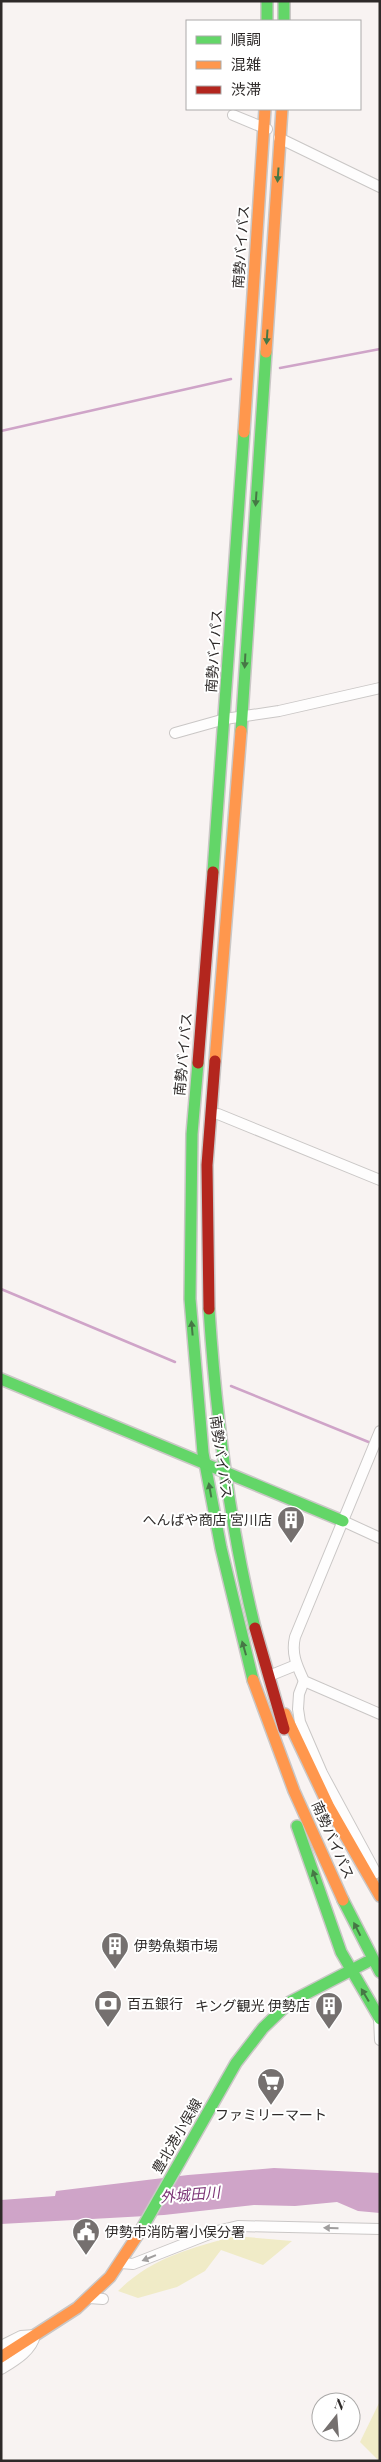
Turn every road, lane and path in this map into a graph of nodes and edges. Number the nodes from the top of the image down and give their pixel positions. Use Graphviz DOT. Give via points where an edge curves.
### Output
graph roads {
  1 [pos="267,1"];
  2 [pos="284,1"];
  3 [pos="267,20"];
  4 [pos="284,20"];
  5 [pos="265,110"];
  6 [pos="282,110"];
  7 [pos="233,115"];
  8 [pos="264,127"];
  9 [pos="280,139"];
  10 [pos="380,187"];
  11 [pos="380,688"];
  12 [pos="242,717"];
  13 [pos="225,718"];
  14 [pos="175,733"];
  15 [pos="218,1114"];
  16 [pos="380,1180"];
  17 [pos="1,1379"];
  18 [pos="380,1431"];
  19 [pos="205,1462"];
  20 [pos="224,1471"];
  21 [pos="343,1521"];
  22 [pos="380,1538"];
  23 [pos="296,1665"];
  24 [pos="269,1676"];
  25 [pos="304,1681"];
  26 [pos="254,1682"];
  27 [pos="380,1714"];
  28 [pos="307,1787"];
  29 [pos="321,1821"];
  30 [pos="380,1879"];
  31 [pos="380,1896"];
  32 [pos="356,1900"];
  33 [pos="367,1962"];
  34 [pos="351,1971"];
  35 [pos="380,1972"];
  36 [pos="379,2019"];
  37 [pos="380,2040"];
  38 [pos="380,2229"];
  39 [pos="121,2263"];
  40 [pos="89,2298"];
  41 [pos="103,2299"];
  42 [pos="35,2335"];
  43 [pos="2,2353"];
  44 [pos="1,2369"];
  1 -- 3 [label="main road"];
  2 -- 4 [label="main road"];
  5 -- 8 [label="main road, 南勢バイパス"];
  6 -- 9 [label="main road, 南勢バイパス"];
  7 -- 8 [label="street"];
  8 -- 9 [label="street"];
  8 -- 13 [label="main road, 南勢バイパス"];
  9 -- 10 [label="street"];
  9 -- 12 [label="main road, 南勢バイパス, one-way"];
  11 -- 12 [label="street"];
  12 -- 13 [label="street"];
  12 -- 20 [label="main road, 南勢バイパス" via="207,1165 209,1329"];
  13 -- 14 [label="street"];
  19 -- 13 [label="main road, 南勢バイパス, one-way" via="190,1299 192,1134"];
  15 -- 16 [label="street"];
  17 -- 19 [label="main road"];
  18 -- 21 [label="street"];
  19 -- 20 [label="main road"];
  26 -- 19 [label="main road, 南勢バイパス, one-way" via="240,1635"];
  20 -- 21 [label="main road"];
  20 -- 24 [label="main road, 南勢バイパス" via="242,1573"];
  21 -- 22 [label="street"];
  21 -- 23 [label="street" via="295,1637 292,1648"];
  23 -- 24 [label="street"];
  23 -- 25 [label="street"];
  24 -- 28 [label="main road, 南勢バイパス" via="290,1747"];
  24 -- 31 [label="main road" via="311,1774"];
  25 -- 27 [label="street"];
  25 -- 30 [label="street" via="299,1694 300,1722 322,1773"];
  34 -- 26 [label="main road, one-way" via="341,1952 261,1723"];
  35 -- 26 [label="main road, 南勢バイパス, one-way" via="312,1834"];
  29 -- 32 [label="main road, 南勢バイパス"];
  33 -- 34 [label="main road, 豊北港小俣線"];
  36 -- 34 [label="main road, one-way"];
  34 -- 39 [label="main road, 豊北港小俣線" via="290,2002 236,2063"];
  36 -- 37 [label="street"];
  38 -- 39 [label="street, one-way" via="238,2226 133,2264"];
  39 -- 40 [label="main road, 豊北港小俣線"];
  40 -- 41 [label="street"];
  40 -- 42 [label="main road, 豊北港小俣線"];
  42 -- 43 [label="main road, 豊北港小俣線"];
  42 -- 44 [label="street" via="27,2350"];
}
